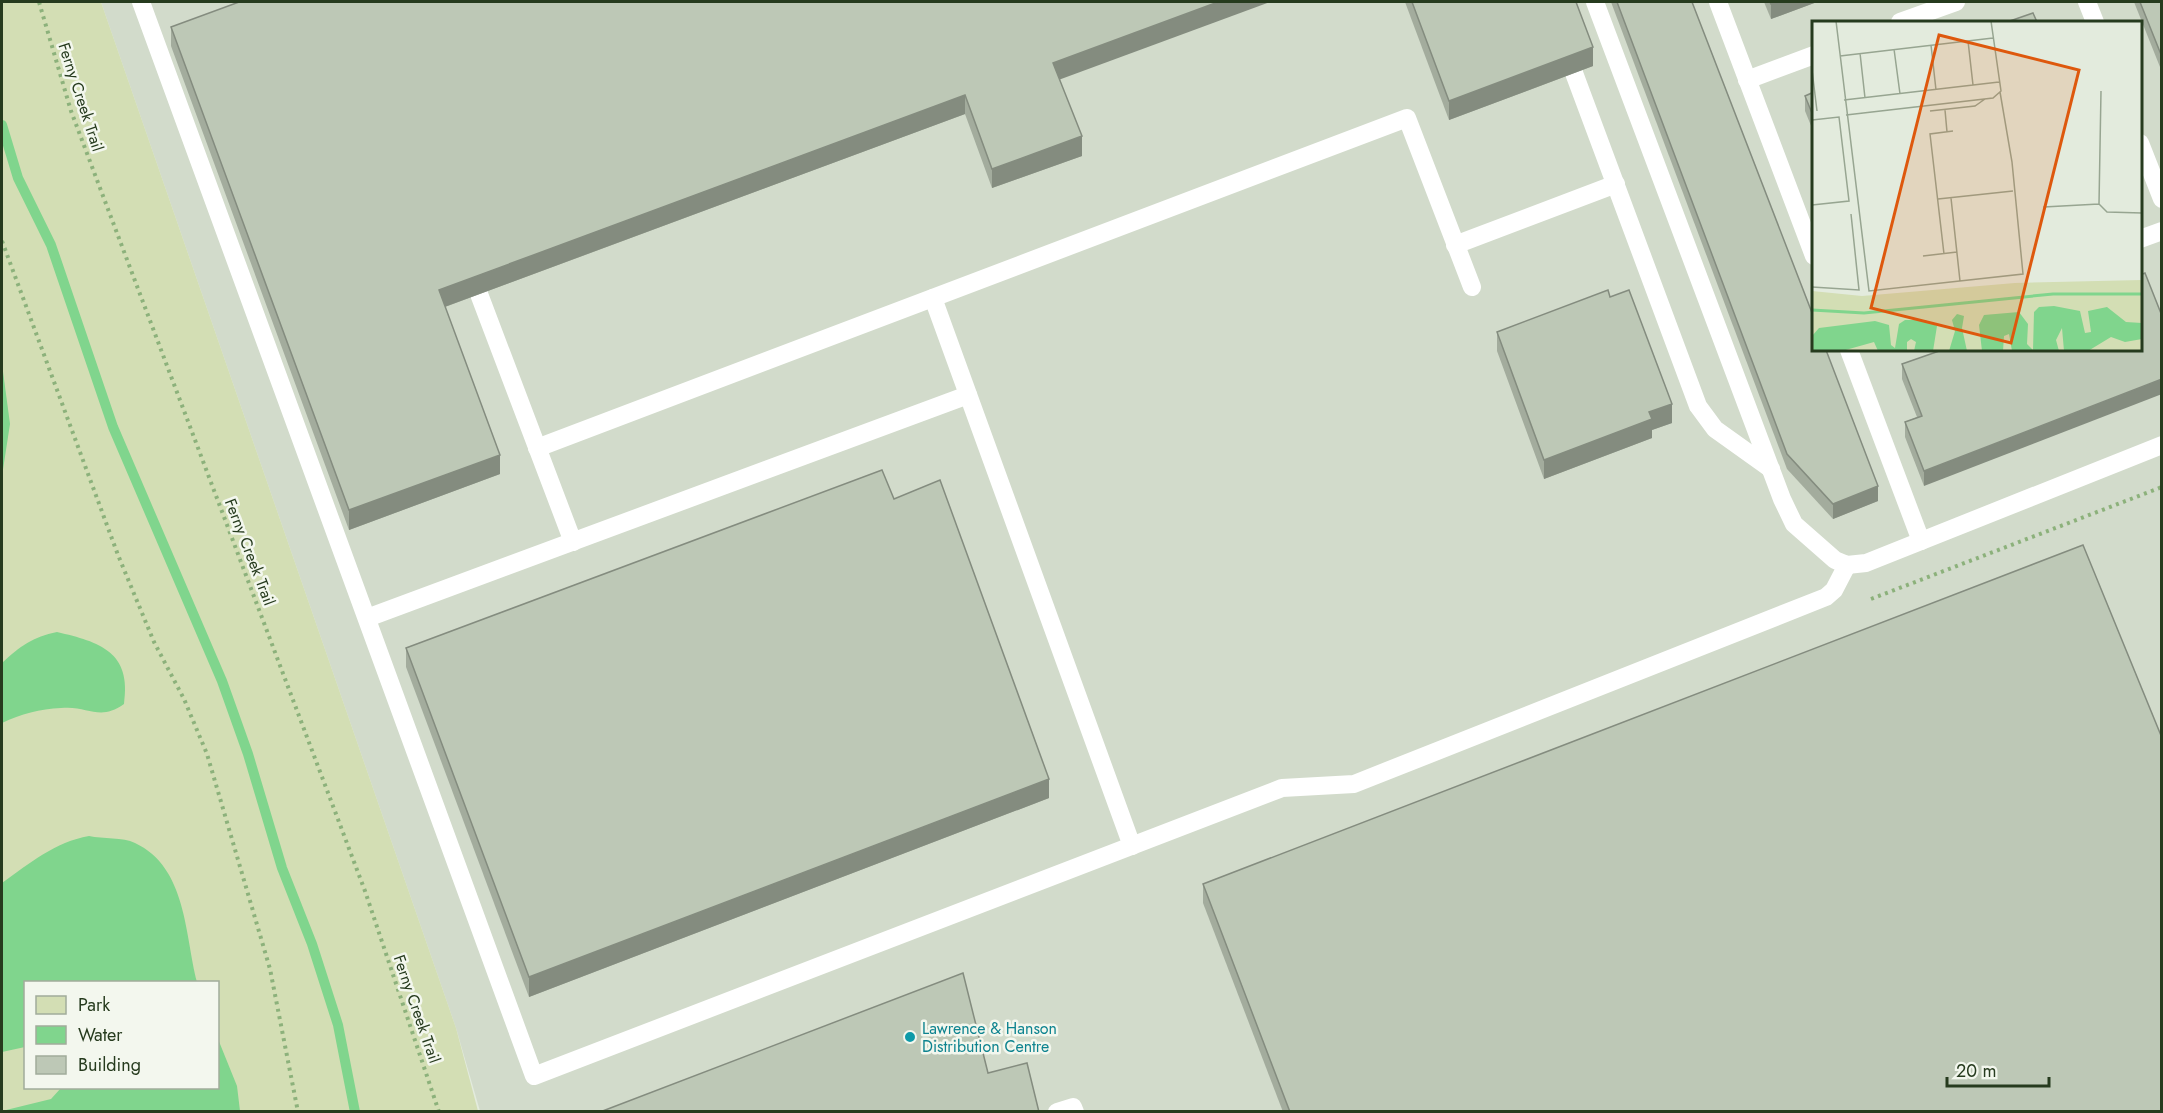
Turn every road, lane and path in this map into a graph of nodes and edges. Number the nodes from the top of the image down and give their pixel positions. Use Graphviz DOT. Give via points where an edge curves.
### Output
graph roads {
  1 [pos="39,2"];
  2 [pos="141,2"];
  3 [pos="1595,2"];
  4 [pos="1718,2"];
  5 [pos="1956,2"];
  6 [pos="2087,2"];
  7 [pos="1903,21"];
  8 [pos="2095,21"];
  9 [pos="1812,56"];
  10 [pos="1574,73"];
  11 [pos="1747,80"];
  12 [pos="2142,148"];
  13 [pos="1616,184"];
  14 [pos="2162,199"];
  15 [pos="2162,231"];
  16 [pos="2142,238"];
  17 [pos="2,241"];
  18 [pos="1455,245"];
  19 [pos="1812,251"];
  20 [pos="1472,287"];
  21 [pos="480,294"];
  22 [pos="933,298"];
  23 [pos="1851,351"];
  24 [pos="968,395"];
  25 [pos="2162,445"];
  26 [pos="537,448"];
  27 [pos="1771,469"];
  28 [pos="2162,487"];
  29 [pos="1920,541"];
  30 [pos="573,542"];
  31 [pos="1847,565"];
  32 [pos="1870,599"];
  33 [pos="367,618"];
  34 [pos="1132,846"];
  35 [pos="298,1112"];
  36 [pos="439,1112"];
  37 [pos="1057,1112"];
  38 [pos="1075,1112"];
  1 -- 36 [label="path, Ferny Creek Trail" via="75,122 365,891"];
  2 -- 33 [label="lane"];
  3 -- 27 [label="lane"];
  4 -- 11 [label="lane"];
  5 -- 7 [label="lane"];
  6 -- 8 [label="lane"];
  9 -- 11 [label="lane"];
  10 -- 13 [label="lane"];
  11 -- 19 [label="lane"];
  12 -- 14 [label="lane"];
  13 -- 18 [label="lane"];
  13 -- 27 [label="lane" via="1698,406 1715,429"];
  15 -- 16 [label="lane"];
  17 -- 35 [label="path" via="118,555 207,754 270,969"];
  18 -- 20 [label="lane"];
  18 -- 22 [label="lane" via="1407,118"];
  21 -- 26 [label="lane"];
  22 -- 24 [label="lane"];
  22 -- 26 [label="lane"];
  23 -- 29 [label="lane"];
  24 -- 30 [label="lane"];
  24 -- 34 [label="lane"];
  25 -- 29 [label="lane"];
  26 -- 30 [label="lane"];
  27 -- 31 [label="lane" via="1794,524 1835,560"];
  28 -- 32 [label="path"];
  29 -- 31 [label="lane" via="1866,563"];
  30 -- 33 [label="lane"];
  31 -- 34 [label="lane" via="1826,597 1354,784 1282,788"];
  33 -- 34 [label="lane" via="534,1076"];
  37 -- 38 [label="lane" via="1073,1107"];
}
